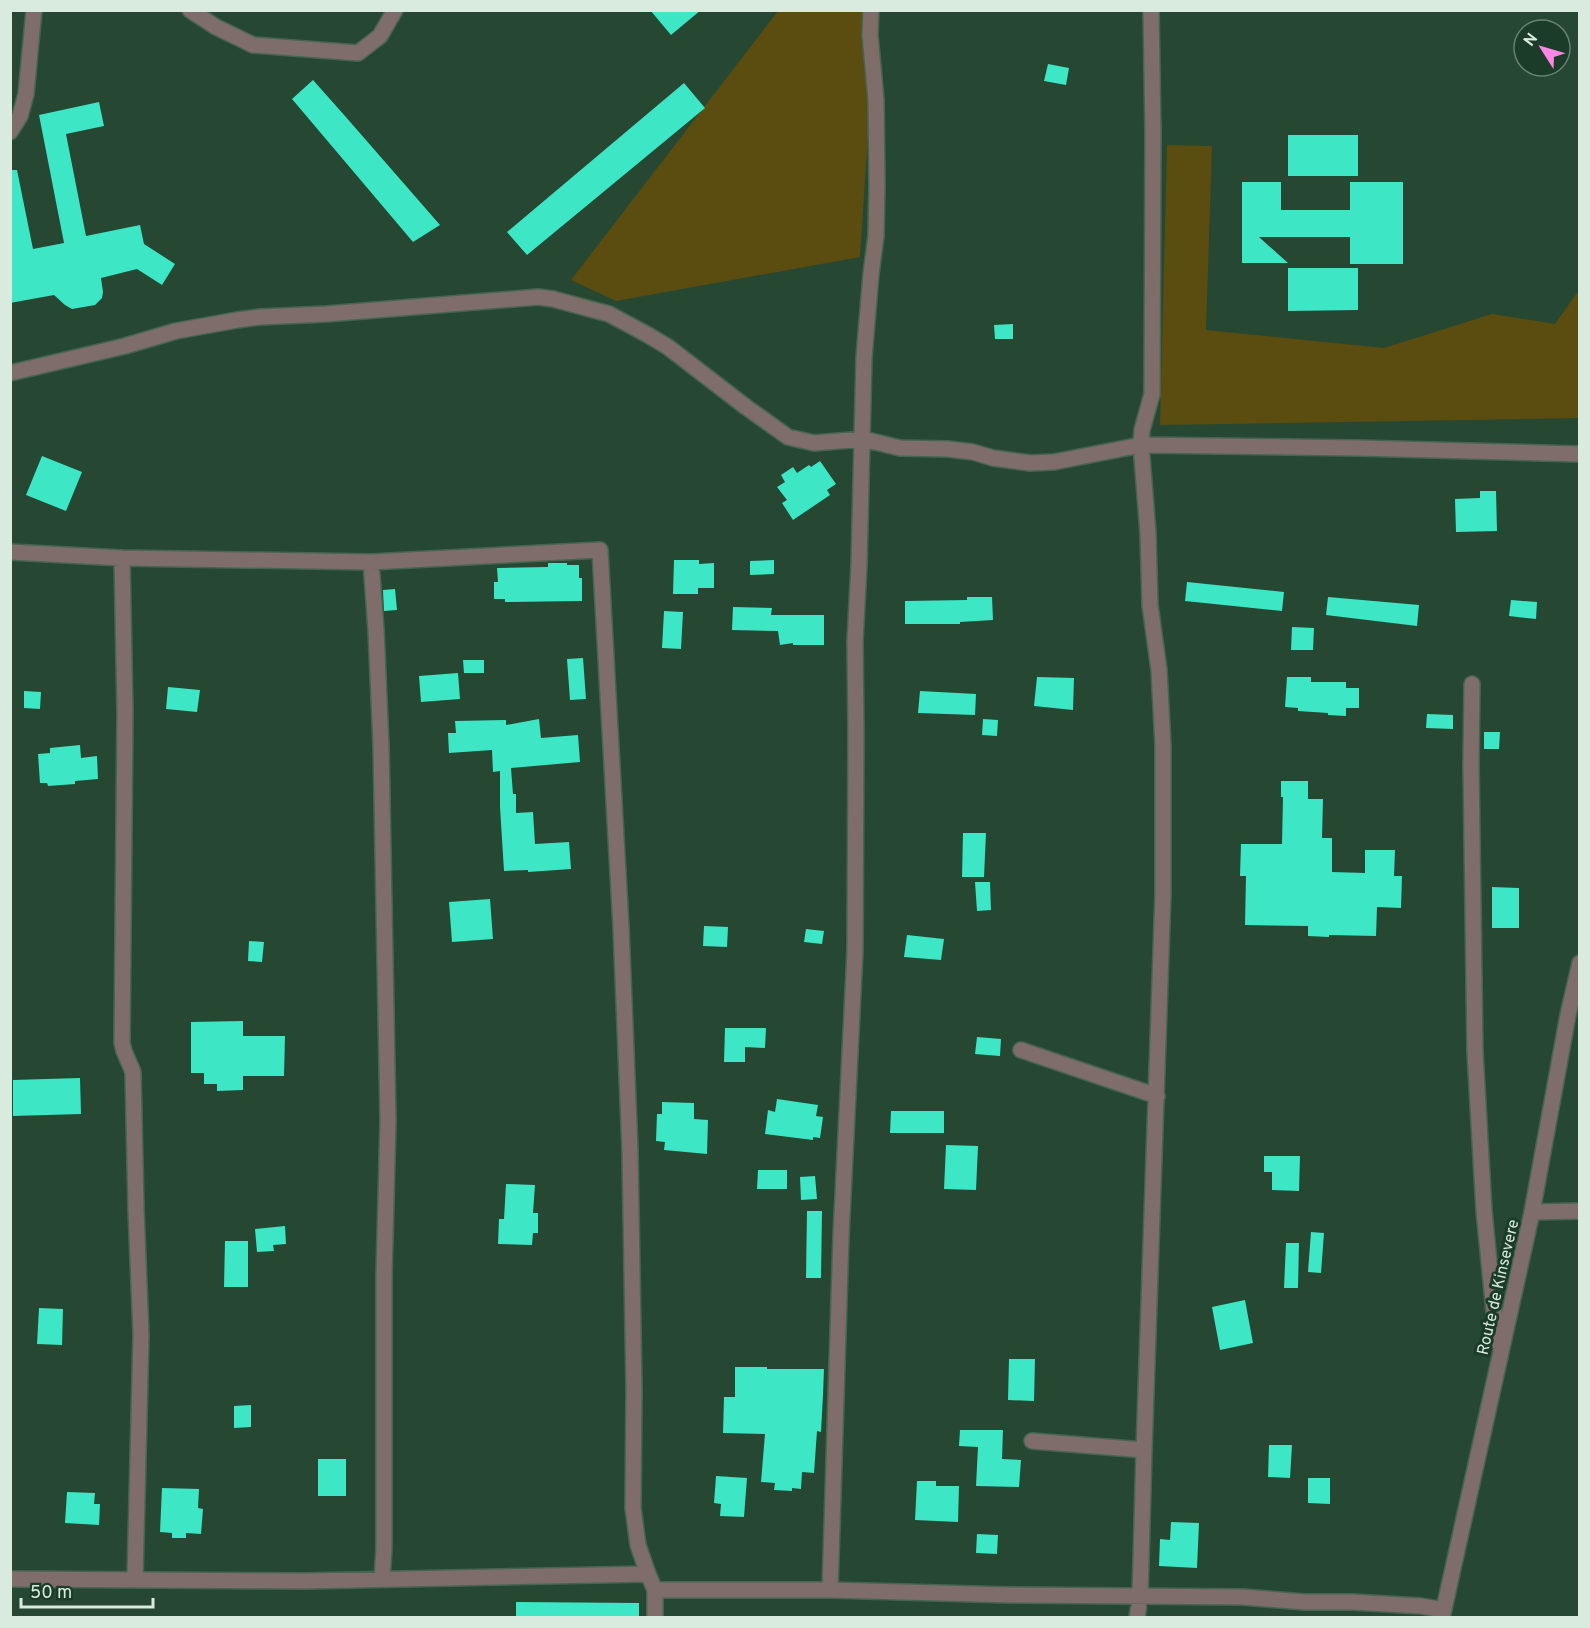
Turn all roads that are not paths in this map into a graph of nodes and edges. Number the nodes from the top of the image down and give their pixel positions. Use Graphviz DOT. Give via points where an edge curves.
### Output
graph roads {
  1 [pos="34,10"];
  2 [pos="190,10"];
  3 [pos="395,10"];
  4 [pos="871,10"];
  5 [pos="1151,10"];
  6 [pos="10,132"];
  7 [pos="10,373"];
  8 [pos="863,439"];
  9 [pos="1142,445"];
  10 [pos="1580,454"];
  11 [pos="10,552"];
  12 [pos="122,558"];
  13 [pos="371,562"];
  14 [pos="1472,684"];
  15 [pos="1580,963"];
  16 [pos="1577,979"];
  17 [pos="1021,1050"];
  18 [pos="1157,1096"];
  19 [pos="1580,1211"];
  20 [pos="1532,1212"];
  21 [pos="1501,1351"];
  22 [pos="1032,1441"];
  23 [pos="1144,1450"];
  24 [pos="648,1574"];
  25 [pos="10,1579"];
  26 [pos="135,1579"];
  27 [pos="382,1579"];
  28 [pos="655,1590"];
  29 [pos="830,1590"];
  30 [pos="1140,1597"];
  31 [pos="1443,1614"];
  32 [pos="655,1617"];
  33 [pos="1137,1617"];
  1 -- 6 [label="street" via="26,94 20,116"];
  2 -- 3 [label="street" via="253,45 358,53 380,36"];
  4 -- 8 [label="street" via="877,186 864,357"];
  5 -- 9 [label="street" via="1152,394"];
  7 -- 8 [label="street" via="176,331 237,320 538,297 609,314 648,335 788,437 814,443"];
  8 -- 9 [label="street" via="900,448 948,448 1030,464"];
  8 -- 29 [label="street" via="855,641 855,951"];
  9 -- 10 [label="street"];
  9 -- 18 [label="street" via="1150,605 1159,669 1163,746"];
  11 -- 12 [label="street"];
  12 -- 13 [label="street"];
  12 -- 26 [label="street" via="122,1043 133,1072 141,1335"];
  13 -- 24 [label="street" via="600,550 630,1151 633,1508 638,1545"];
  13 -- 27 [label="street" via="381,745 388,1121"];
  14 -- 21 [label="street" via="1476,1064 1484,1211"];
  15 -- 16 [label="street, Route de Kinsevere"];
  16 -- 20 [label="street, Route de Kinsevere"];
  17 -- 18 [label="street"];
  18 -- 23 [label="street"];
  19 -- 20 [label="street"];
  20 -- 21 [label="street, Route de Kinsevere"];
  21 -- 31 [label="street, Route de Kinsevere"];
  22 -- 23 [label="street"];
  23 -- 30 [label="street"];
  24 -- 27 [label="street"];
  24 -- 28 [label="street"];
  25 -- 26 [label="street"];
  26 -- 27 [label="street"];
  28 -- 29 [label="street"];
  28 -- 32 [label="street"];
  29 -- 30 [label="street"];
  30 -- 31 [label="street" via="1352,1602 1421,1606"];
  30 -- 33 [label="street"];
}
